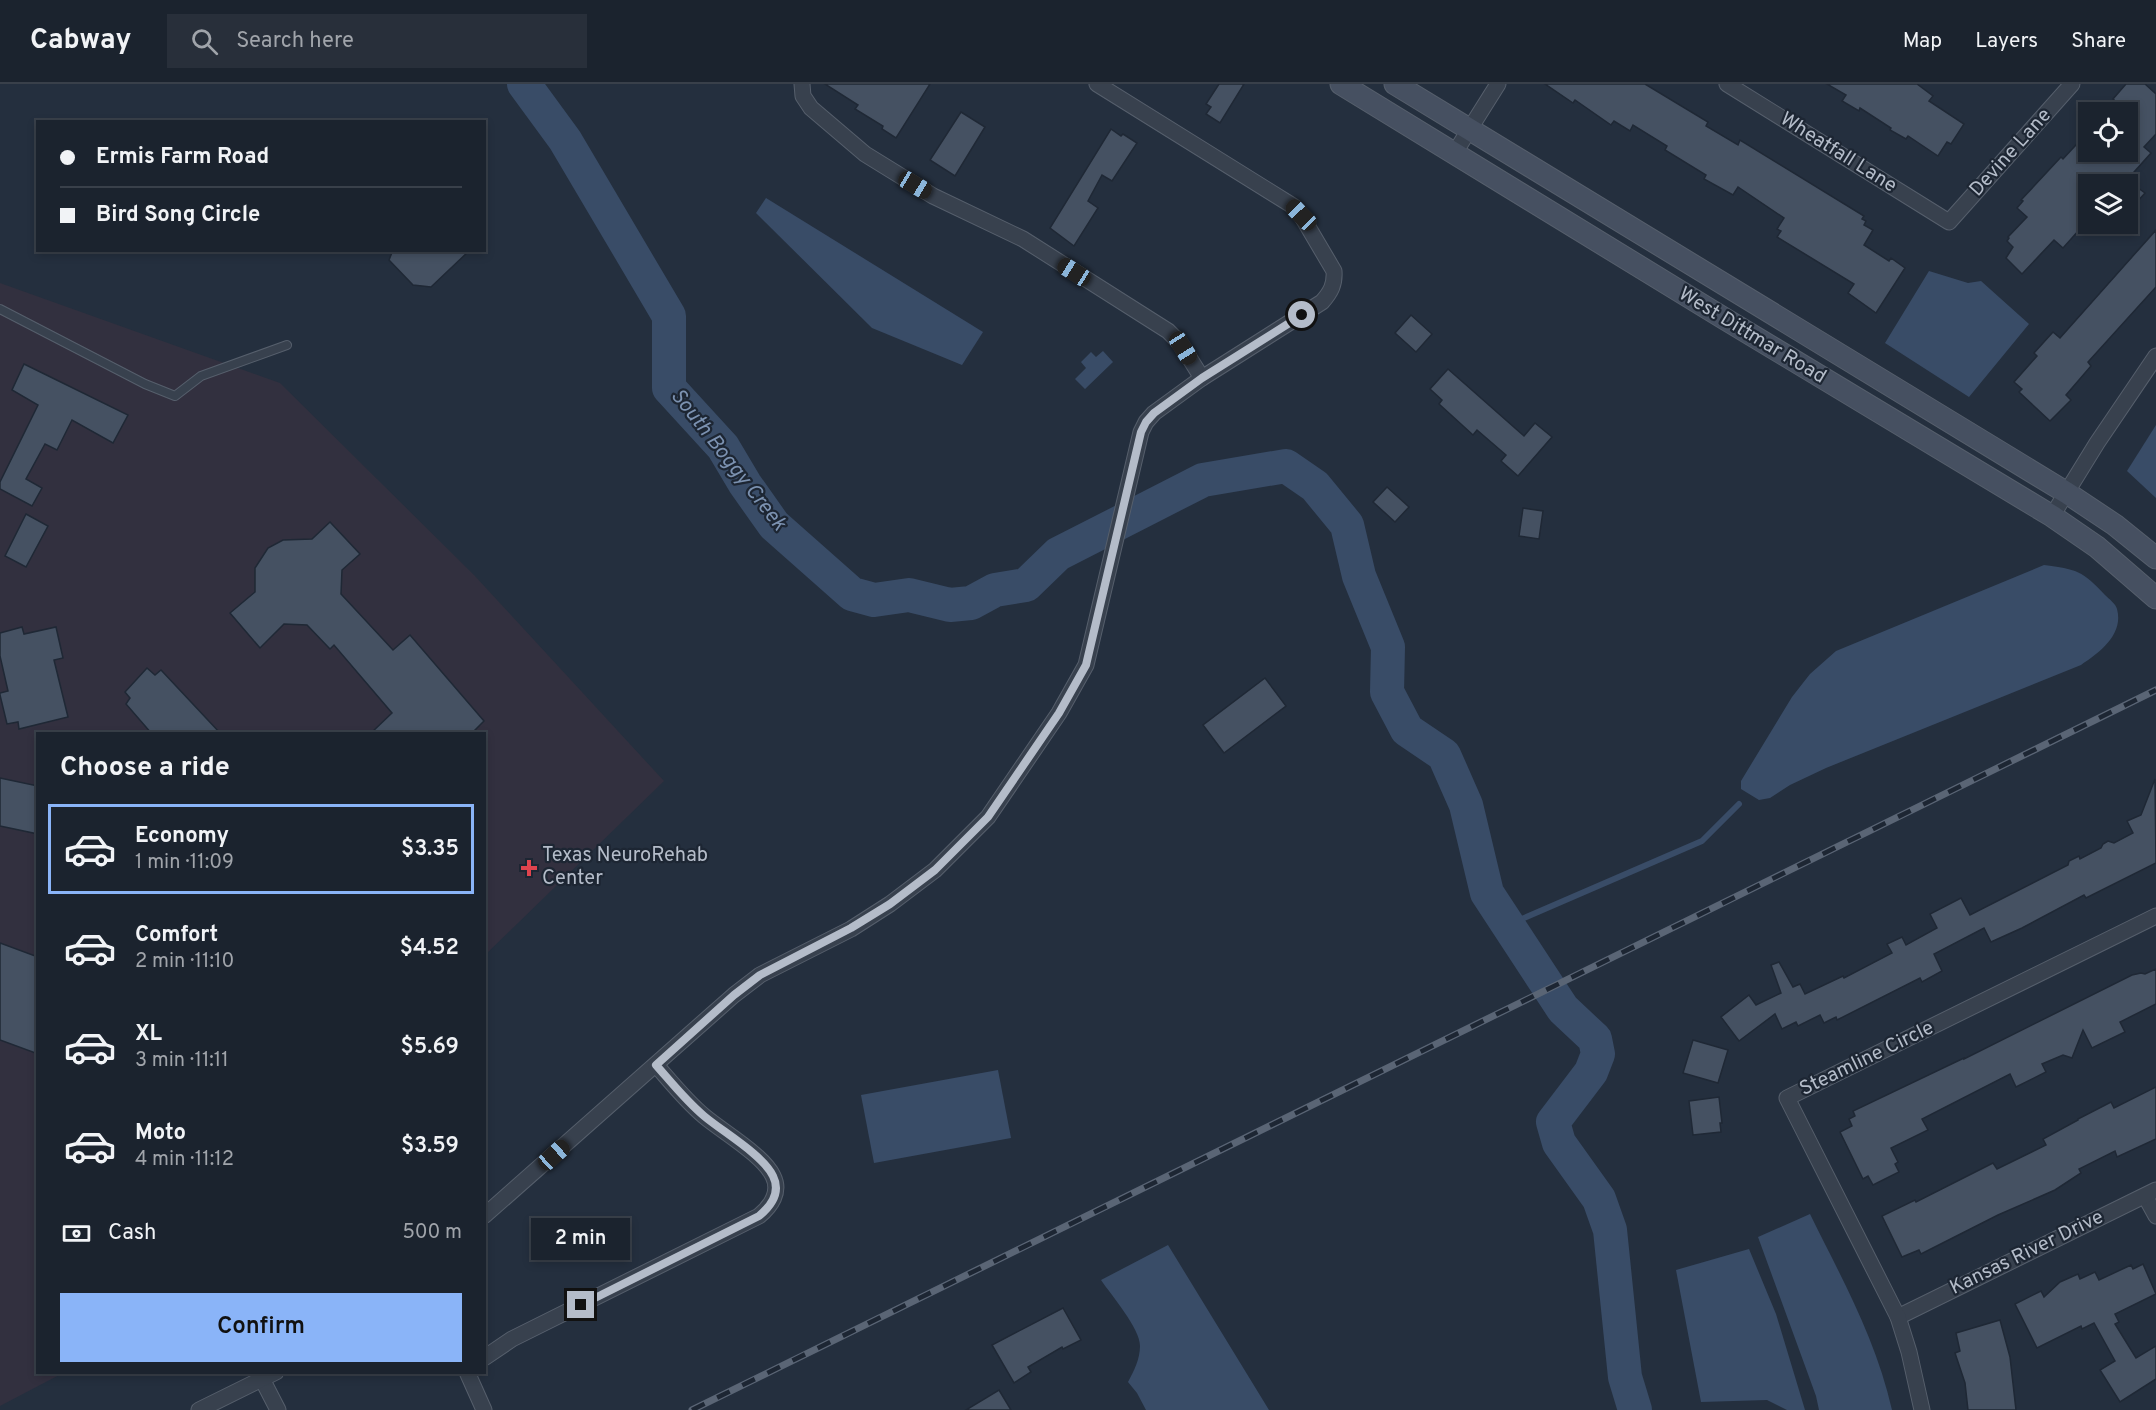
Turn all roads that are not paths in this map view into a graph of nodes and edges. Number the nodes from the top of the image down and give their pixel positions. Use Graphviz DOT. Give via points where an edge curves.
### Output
graph roads {
  1 [pos="1097,84"];
  2 [pos="1341,84"];
  3 [pos="1395,84"];
  4 [pos="1498,84"];
  5 [pos="1727,84"];
  6 [pos="2072,84"];
  7 [pos="803,90"];
  8 [pos="1469,130"];
  9 [pos="1454,154"];
  10 [pos="1949,222"];
  11 [pos="0,309"];
  12 [pos="287,345"];
  13 [pos="2156,356"];
  14 [pos="1202,378"];
  15 [pos="2067,493"];
  16 [pos="2052,516"];
  17 [pos="2156,558"];
  18 [pos="2156,598"];
  19 [pos="2156,916"];
  20 [pos="656,1065"];
  21 [pos="2150,1193"];
  22 [pos="486,1214"];
  23 [pos="2156,1216"];
  24 [pos="1898,1317"];
  25 [pos="486,1357"];
  26 [pos="467,1374"];
  27 [pos="269,1376"];
  28 [pos="199,1410"];
  29 [pos="278,1410"];
  30 [pos="484,1410"];
  31 [pos="1922,1410"];
  1 -- 14 [label="street" via="1293,206 1334,271 1335,281 1322,302"];
  2 -- 9 [label="street, West Dittmar Road"];
  3 -- 8 [label="street, West Dittmar Road"];
  4 -- 8 [label="street"];
  5 -- 10 [label="street, Wheatfall Lane"];
  6 -- 10 [label="street, Devine Lane"];
  7 -- 14 [label="street" via="811,108 865,154 933,196 1023,239 1168,331"];
  8 -- 9 [label="street"];
  8 -- 15 [label="street, West Dittmar Road"];
  9 -- 16 [label="street, West Dittmar Road"];
  11 -- 12 [label="lane" via="175,396 201,376"];
  13 -- 15 [label="street"];
  14 -- 20 [label="street" via="1146,422 1086,665 1059,713 988,817 935,870 890,904 760,975"];
  15 -- 16 [label="street"];
  15 -- 17 [label="street, West Dittmar Road"];
  16 -- 18 [label="street, West Dittmar Road" via="2097,547"];
  19 -- 24 [label="street, Steamline Circle" via="1787,1098"];
  20 -- 22 [label="street"];
  20 -- 25 [label="street" via="701,1114 765,1163 774,1178 776,1193 770,1207 759,1216 512,1339"];
  21 -- 23 [label="street"];
  21 -- 24 [label="street, Kansas River Drive"];
  24 -- 31 [label="street, Steamline Circle"];
  26 -- 30 [label="street"];
  27 -- 28 [label="street"];
  27 -- 29 [label="street"];
}
